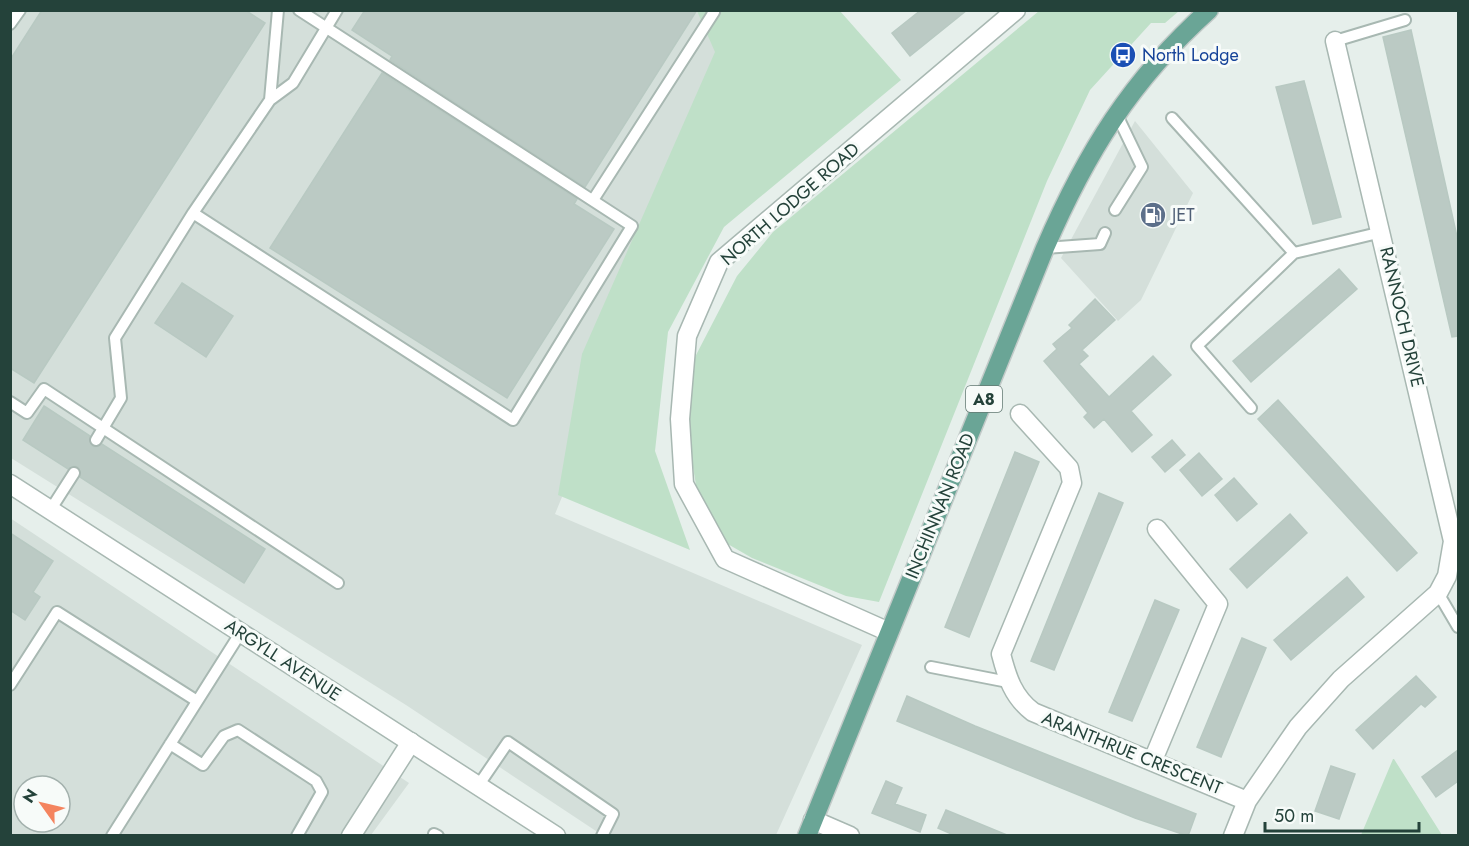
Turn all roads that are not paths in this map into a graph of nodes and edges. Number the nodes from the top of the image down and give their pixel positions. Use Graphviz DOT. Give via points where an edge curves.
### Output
graph roads {
  1 [pos="20,10"];
  2 [pos="278,10"];
  3 [pos="299,10"];
  4 [pos="337,10"];
  5 [pos="712,10"];
  6 [pos="1016,10"];
  7 [pos="1209,10"];
  8 [pos="1405,20"];
  9 [pos="10,24"];
  10 [pos="327,26"];
  11 [pos="1335,40"];
  12 [pos="270,100"];
  13 [pos="1116,113"];
  14 [pos="1172,118"];
  15 [pos="593,200"];
  16 [pos="1115,210"];
  17 [pos="193,213"];
  18 [pos="1382,232"];
  19 [pos="1105,233"];
  20 [pos="1045,248"];
  21 [pos="1294,253"];
  22 [pos="10,402"];
  23 [pos="1251,408"];
  24 [pos="1020,414"];
  25 [pos="103,427"];
  26 [pos="96,440"];
  27 [pos="74,473"];
  28 [pos="10,484"];
  29 [pos="51,509"];
  30 [pos="1157,529"];
  31 [pos="338,583"];
  32 [pos="1438,593"];
  33 [pos="1458,627"];
  34 [pos="241,632"];
  35 [pos="889,632"];
  36 [pos="931,667"];
  37 [pos="1008,682"];
  38 [pos="10,685"];
  39 [pos="198,701"];
  40 [pos="411,742"];
  41 [pos="170,744"];
  42 [pos="1153,760"];
  43 [pos="478,786"];
  44 [pos="1247,801"];
  45 [pos="810,828"];
  46 [pos="303,833"];
  47 [pos="112,836"];
  48 [pos="351,836"];
  49 [pos="556,836"];
  50 [pos="602,836"];
  51 [pos="850,836"];
  52 [pos="1233,836"];
  1 -- 9 [label="lane"];
  2 -- 12 [label="lane"];
  3 -- 10 [label="lane"];
  4 -- 10 [label="lane"];
  5 -- 15 [label="lane"];
  6 -- 35 [label="street, NORTH LODGE ROAD" via="719,262 687,336 680,418 684,484 725,560"];
  7 -- 13 [label="main road, INCHINNAN ROAD / A8" via="1168,49"];
  8 -- 11 [label="lane"];
  10 -- 12 [label="lane" via="293,83"];
  10 -- 15 [label="lane"];
  11 -- 18 [label="street, RANNOCH DRIVE"];
  12 -- 17 [label="lane"];
  13 -- 16 [label="lane" via="1142,168"];
  13 -- 20 [label="main road, INCHINNAN ROAD / A8" via="1081,169"];
  14 -- 21 [label="lane"];
  15 -- 17 [label="lane" via="633,226 513,420"];
  17 -- 25 [label="lane" via="115,338 121,399"];
  18 -- 21 [label="lane"];
  18 -- 32 [label="street, RANNOCH DRIVE" via="1453,541 1447,576"];
  19 -- 20 [label="lane" via="1100,244"];
  20 -- 35 [label="main road, INCHINNAN ROAD / A8"];
  21 -- 23 [label="lane" via="1197,346"];
  22 -- 25 [label="lane" via="27,412 44,389"];
  24 -- 37 [label="street, ARANTHRUE CRESCENT" via="1069,468 1072,483 1001,654"];
  25 -- 26 [label="lane"];
  25 -- 31 [label="lane"];
  27 -- 29 [label="lane"];
  28 -- 29 [label="street, ARGYLL AVENUE"];
  29 -- 34 [label="street, ARGYLL AVENUE"];
  30 -- 42 [label="street" via="1218,604"];
  32 -- 33 [label="lane"];
  32 -- 44 [label="street" via="1318,703"];
  34 -- 39 [label="lane"];
  34 -- 40 [label="street, ARGYLL AVENUE"];
  35 -- 45 [label="main road, INCHINNAN ROAD / A8"];
  36 -- 37 [label="lane"];
  37 -- 42 [label="street, ARANTHRUE CRESCENT" via="1021,703 1033,712"];
  38 -- 39 [label="lane" via="57,612"];
  39 -- 41 [label="lane"];
  40 -- 43 [label="street, ARGYLL AVENUE"];
  40 -- 48 [label="street"];
  41 -- 46 [label="lane" via="203,765 224,736 238,730 320,784 321,796"];
  41 -- 47 [label="lane"];
  42 -- 44 [label="street, ARANTHRUE CRESCENT"];
  43 -- 49 [label="street, ARGYLL AVENUE"];
  43 -- 50 [label="lane" via="508,742 613,814"];
  44 -- 52 [label="street"];
  45 -- 51 [label="street"];
}
